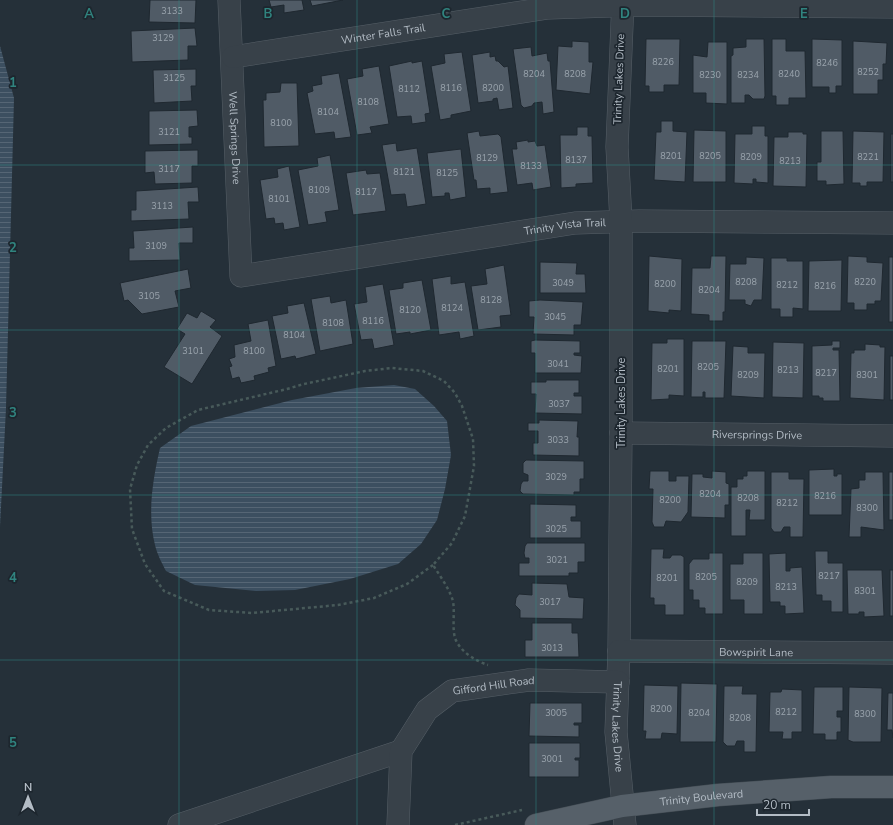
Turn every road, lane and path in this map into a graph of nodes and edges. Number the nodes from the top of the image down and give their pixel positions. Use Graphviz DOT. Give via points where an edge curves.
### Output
graph roads {
  1 [pos="230,0"];
  2 [pos="622,3"];
  3 [pos="893,7"];
  4 [pos="233,57"];
  5 [pos="621,221"];
  6 [pos="893,223"];
  7 [pos="241,276"];
  8 [pos="622,433"];
  9 [pos="893,436"];
  10 [pos="433,565"];
  11 [pos="619,651"];
  12 [pos="893,653"];
  13 [pos="491,666"];
  14 [pos="618,682"];
  15 [pos="401,751"];
  16 [pos="893,787"];
  17 [pos="623,816"];
  18 [pos="530,817"];
  19 [pos="179,825"];
  20 [pos="398,825"];
  21 [pos="455,825"];
  1 -- 4 [label="street, Well Springs Drive"];
  2 -- 3 [label="street, Winter Falls Trail"];
  2 -- 4 [label="street, Winter Falls Trail" via="548,8"];
  2 -- 5 [label="street, Trinity Lakes Drive" via="617,146"];
  4 -- 7 [label="street, Well Springs Drive"];
  5 -- 6 [label="street, Trinity Vista Trail"];
  5 -- 7 [label="street, Trinity Vista Trail" via="575,223"];
  5 -- 8 [label="street, Trinity Lakes Drive"];
  8 -- 9 [label="street, Riversprings Drive"];
  8 -- 11 [label="street, Trinity Lakes Drive"];
  10 -- 10 [label="path" via="452,543 465,516 474,466 473,440 455,393 444,381 423,371 392,368 365,371 198,410 166,428 148,445 137,465 130,489 132,529 144,564 164,591 209,610 252,613 338,605 374,598 407,584"];
  10 -- 13 [label="path" via="452,600 455,638 462,649 477,661"];
  11 -- 12 [label="street, Bowspirit Lane"];
  11 -- 14 [label="street, Trinity Lakes Drive"];
  14 -- 15 [label="street, Gifford Hill Road" via="529,680 452,691 427,710"];
  14 -- 17 [label="street, Trinity Lakes Drive" via="616,732"];
  15 -- 19 [label="street"];
  15 -- 20 [label="street"];
  16 -- 17 [label="main road, Trinity Boulevard" via="816,788 718,795"];
  17 -- 18 [label="main road, Trinity Boulevard"];
  18 -- 21 [label="path"];
}
